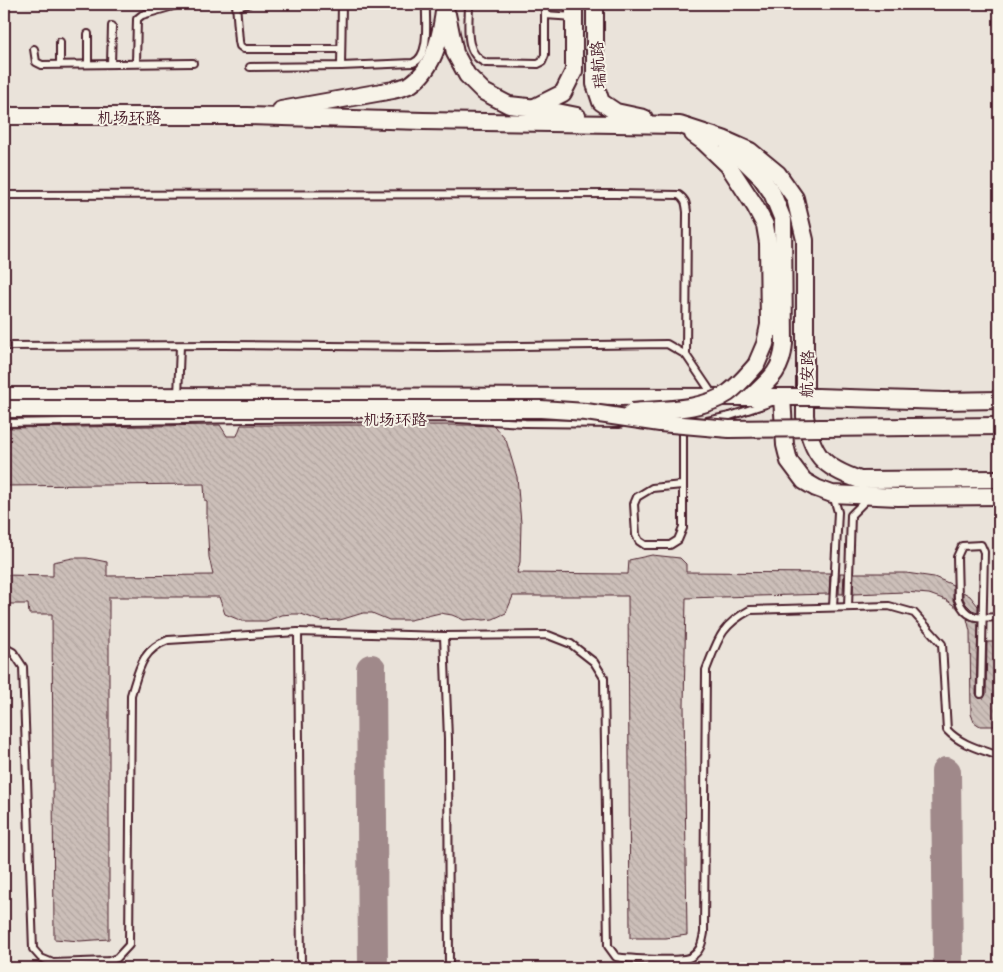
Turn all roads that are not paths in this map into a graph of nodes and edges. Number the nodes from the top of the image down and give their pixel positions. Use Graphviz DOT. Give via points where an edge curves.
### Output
graph roads {
  1 [pos="180,4"];
  2 [pos="248,4"];
  3 [pos="342,4"];
  4 [pos="426,4"];
  5 [pos="445,4"];
  6 [pos="469,4"];
  7 [pos="545,4"];
  8 [pos="595,4"];
  9 [pos="236,5"];
  10 [pos="574,10"];
  11 [pos="545,15"];
  12 [pos="112,26"];
  13 [pos="88,34"];
  14 [pos="60,42"];
  15 [pos="34,49"];
  16 [pos="341,49"];
  17 [pos="193,63"];
  18 [pos="60,64"];
  19 [pos="88,64"];
  20 [pos="111,64"];
  21 [pos="136,64"];
  22 [pos="250,66"];
  23 [pos="341,66"];
  24 [pos="537,108"];
  25 [pos="6,116"];
  26 [pos="248,116"];
  27 [pos="459,120"];
  28 [pos="616,125"];
  29 [pos="680,125"];
  30 [pos="723,139"];
  31 [pos="4,195"];
  32 [pos="4,346"];
  33 [pos="180,346"];
  34 [pos="686,355"];
  35 [pos="4,396"];
  36 [pos="178,396"];
  37 [pos="714,396"];
  38 [pos="752,396"];
  39 [pos="789,397"];
  40 [pos="999,400"];
  41 [pos="4,409"];
  42 [pos="602,414"];
  43 [pos="4,423"];
  44 [pos="683,425"];
  45 [pos="999,426"];
  46 [pos="999,479"];
  47 [pos="682,486"];
  48 [pos="832,494"];
  49 [pos="870,496"];
  50 [pos="999,496"];
  51 [pos="834,607"];
  52 [pos="848,607"];
  53 [pos="982,618"];
  54 [pos="999,618"];
  55 [pos="298,632"];
  56 [pos="444,636"];
  57 [pos="4,647"];
  58 [pos="981,694"];
  59 [pos="999,756"];
  60 [pos="300,968"];
  61 [pos="450,968"];
  1 -- 21 [label="lane" via="137,19"];
  2 -- 9 [label="lane"];
  3 -- 16 [label="lane"];
  4 -- 23 [label="lane" via="425,42 422,56 417,61"];
  5 -- 24 [label="street" via="454,53 467,75 484,92 509,105"];
  5 -- 26 [label="street" via="440,36 433,54 424,73 410,85"];
  6 -- 11 [label="lane" via="470,43 476,58 486,63 542,62 545,55"];
  7 -- 11 [label="lane"];
  8 -- 29 [label="street, 瑞航路" via="595,84 601,102 616,112"];
  9 -- 16 [label="lane" via="238,41 244,49"];
  10 -- 11 [label="lane"];
  10 -- 24 [label="street, 瑞航路" via="574,71 563,93"];
  12 -- 20 [label="lane"];
  13 -- 19 [label="lane"];
  14 -- 18 [label="lane"];
  15 -- 18 [label="lane" via="35,60 39,64"];
  16 -- 23 [label="lane"];
  17 -- 21 [label="lane"];
  18 -- 19 [label="lane"];
  19 -- 20 [label="lane"];
  20 -- 21 [label="lane"];
  22 -- 23 [label="lane"];
  24 -- 27 [label="street"];
  24 -- 28 [label="street"];
  25 -- 26 [label="street, 机场环路"];
  26 -- 27 [label="street, 机场环路"];
  27 -- 28 [label="street, 机场环路"];
  28 -- 29 [label="street, 机场环路"];
  29 -- 30 [label="street, 机场环路"];
  29 -- 42 [label="street, bridge" via="728,165 765,225 769,325 765,344 756,365 726,394 684,408"];
  30 -- 38 [label="street" via="761,177 772,193 783,220 783,359 776,372"];
  30 -- 46 [label="street, 航安路" via="750,151 778,174 795,198 805,240 805,416 814,448 826,465 860,480"];
  31 -- 34 [label="lane" via="679,195 684,198 687,212"];
  32 -- 33 [label="lane"];
  33 -- 34 [label="lane" via="667,344"];
  33 -- 36 [label="lane"];
  34 -- 37 [label="lane"];
  35 -- 36 [label="street, 机场环路"];
  36 -- 37 [label="street, 机场环路"];
  37 -- 38 [label="street, 机场环路"];
  38 -- 39 [label="street, 机场环路"];
  39 -- 40 [label="street, bridge"];
  39 -- 44 [label="lane, 机场环路" via="738,414"];
  39 -- 48 [label="street, 航安路" via="785,445 789,461 804,481"];
  41 -- 42 [label="street, 机场环路, bridge" via="541,409"];
  42 -- 45 [label="street, bridge" via="729,429"];
  43 -- 44 [label="lane, 机场环路" via="441,418"];
  44 -- 47 [label="lane"];
  47 -- 47 [label="lane" via="683,528 678,540 670,544 645,545 639,541 634,504 637,497 652,488"];
  48 -- 49 [label="street, 航安路"];
  48 -- 51 [label="lane" via="838,512"];
  49 -- 50 [label="street, 航安路"];
  49 -- 52 [label="lane" via="851,515"];
  51 -- 52 [label="lane"];
  51 -- 56 [label="lane" via="750,610 734,618 720,634 706,670 704,933 700,949 690,958 628,960 616,957 608,946 604,678 594,662 571,644 548,635"];
  52 -- 59 [label="lane" via="889,606 914,613 942,644 947,730 966,744"];
  53 -- 53 [label="lane" via="970,616 958,599 957,557 962,546 981,545 984,552"];
  53 -- 54 [label="lane"];
  53 -- 58 [label="lane"];
  55 -- 56 [label="lane"];
  55 -- 57 [label="lane" via="168,640 148,653 140,666 131,695 129,945 108,961 53,963 41,958 33,949 23,667 13,652"];
  55 -- 60 [label="lane"];
  56 -- 61 [label="lane"];
}
